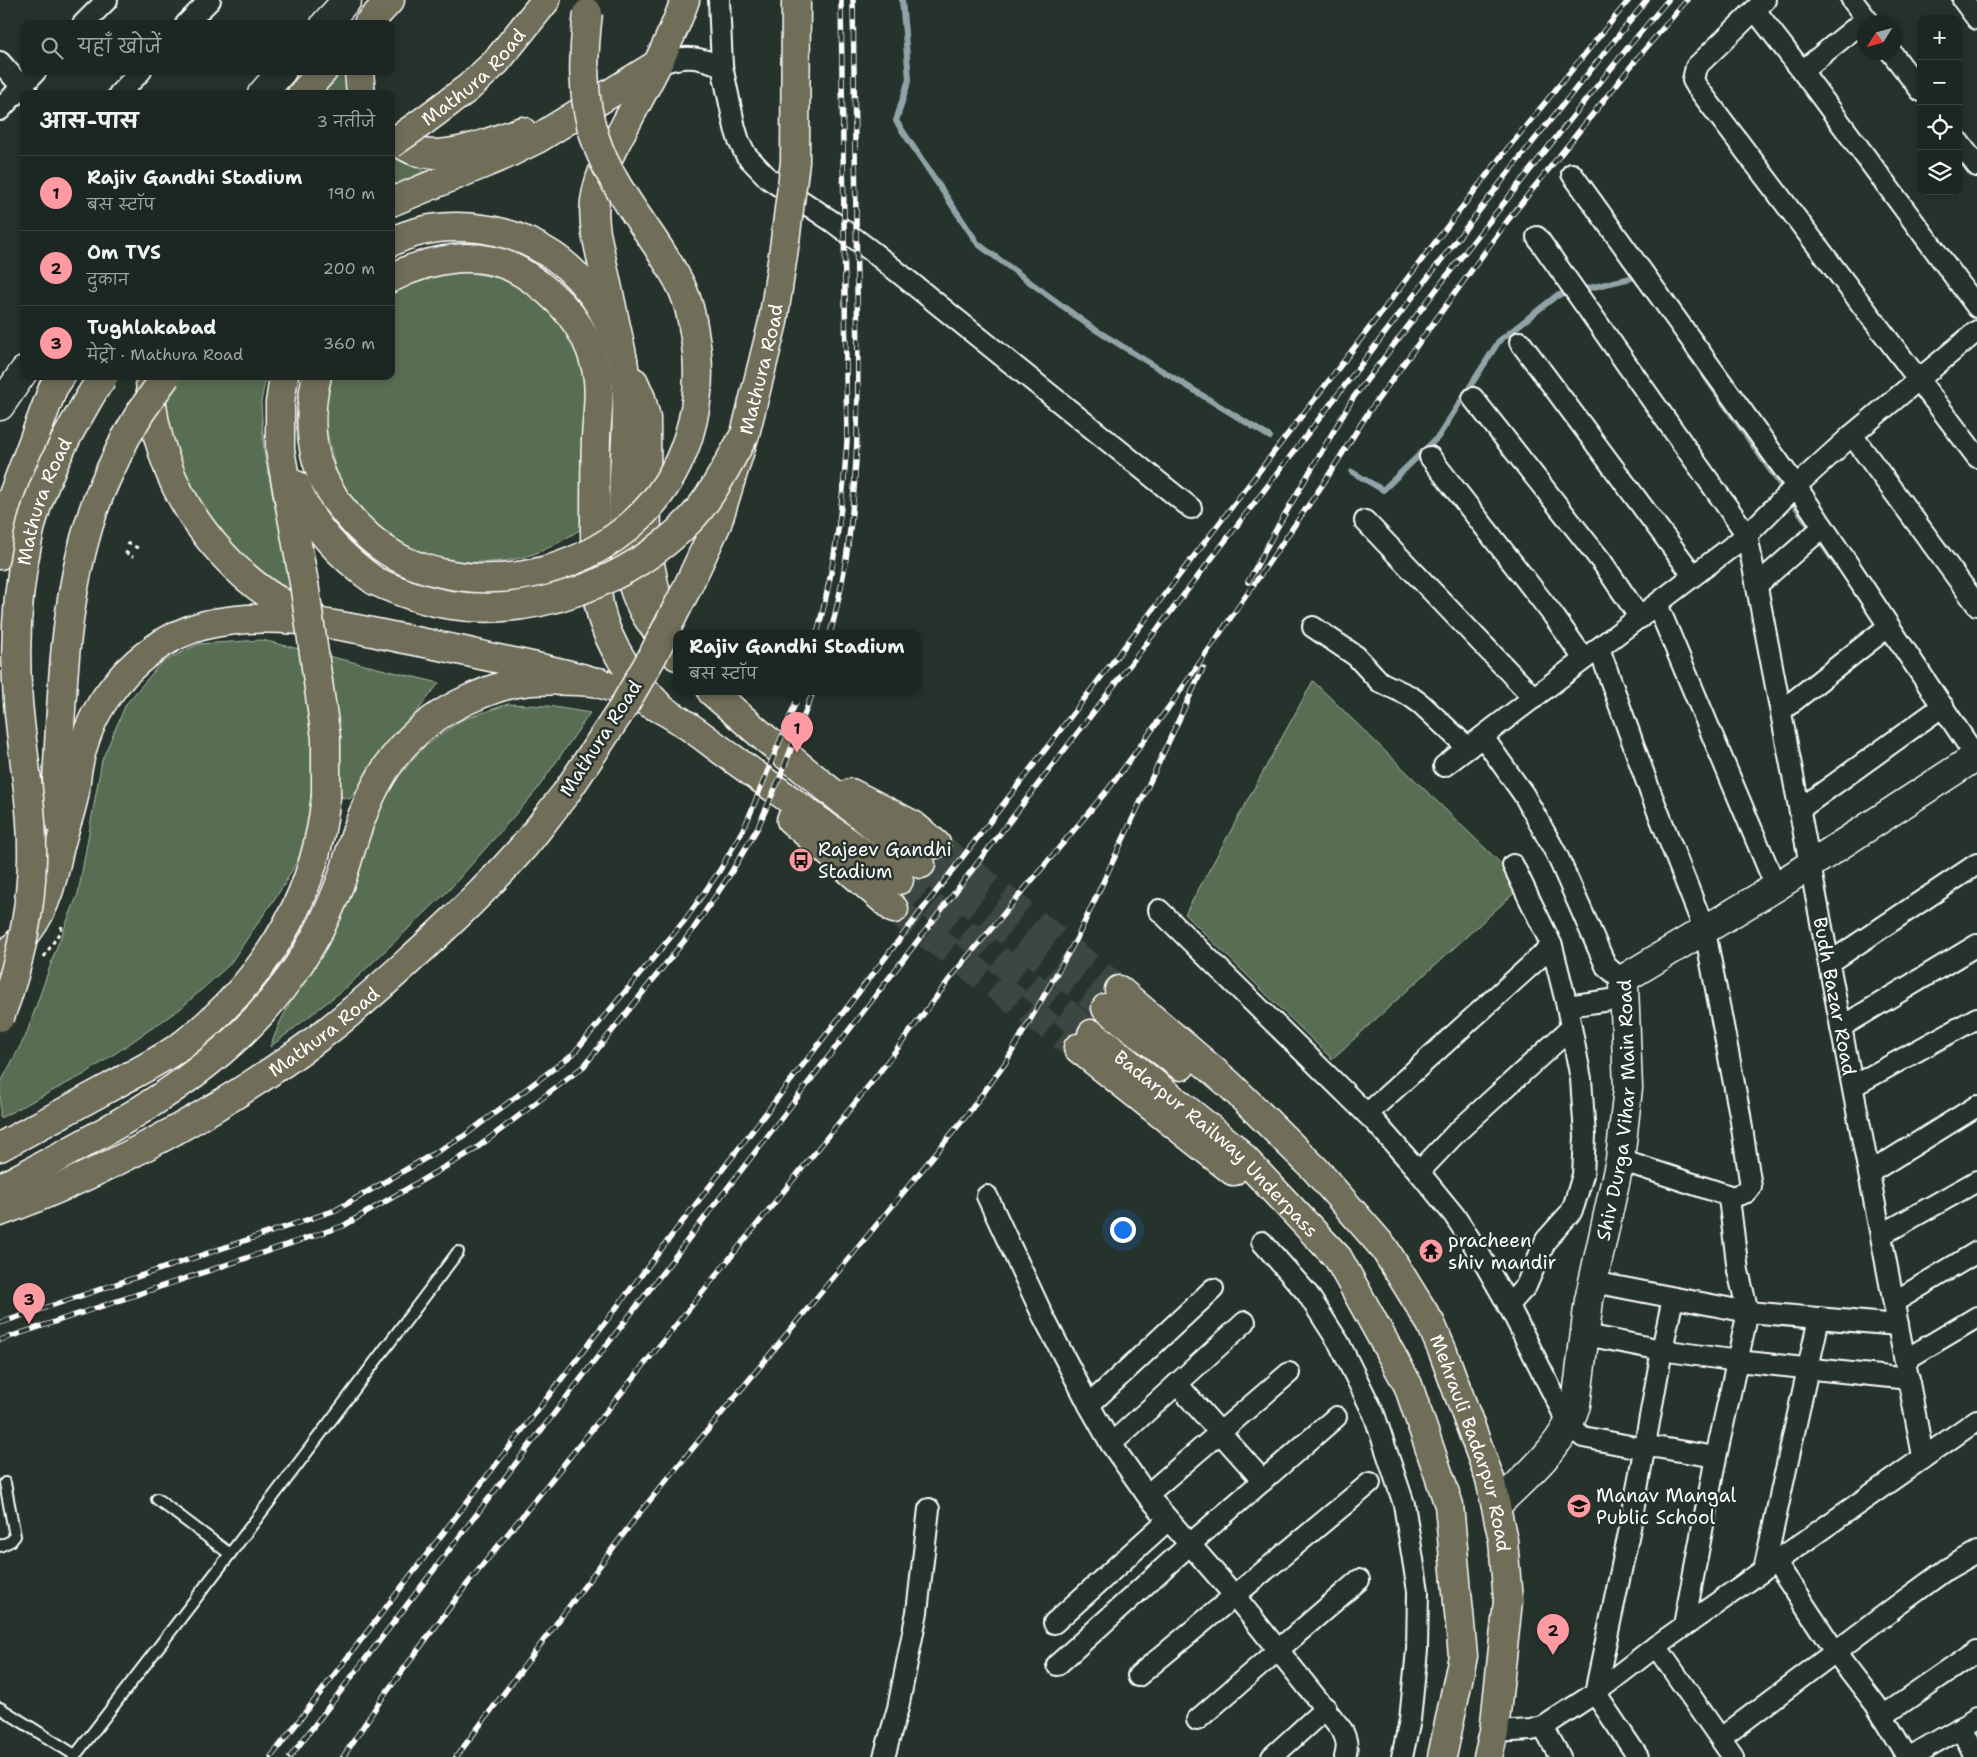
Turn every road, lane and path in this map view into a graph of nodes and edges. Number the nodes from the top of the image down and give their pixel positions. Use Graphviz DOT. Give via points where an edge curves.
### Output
graph roads {
  1 [pos="107,0"];
  2 [pos="210,0"];
  3 [pos="347,0"];
  4 [pos="546,0"];
  5 [pos="591,0"];
  6 [pos="685,0"];
  7 [pos="719,0"];
  8 [pos="796,0"];
  9 [pos="1852,0"];
  10 [pos="1963,0"];
  11 [pos="1760,5"];
  12 [pos="1863,15"];
  13 [pos="1977,19"];
  14 [pos="87,20"];
  15 [pos="190,20"];
  16 [pos="329,20"];
  17 [pos="1857,29"];
  18 [pos="1897,60"];
  19 [pos="0,62"];
  20 [pos="657,64"];
  21 [pos="722,66"];
  22 [pos="1802,71"];
  23 [pos="34,75"];
  24 [pos="137,75"];
  25 [pos="279,75"];
  26 [pos="319,75"];
  27 [pos="359,75"];
  28 [pos="1917,86"];
  29 [pos="25,90"];
  30 [pos="123,90"];
  31 [pos="265,90"];
  32 [pos="306,90"];
  33 [pos="361,90"];
  34 [pos="20,94"];
  35 [pos="0,110"];
  36 [pos="579,114"];
  37 [pos="395,140"];
  38 [pos="395,141"];
  39 [pos="1962,146"];
  40 [pos="1977,166"];
  41 [pos="1572,174"];
  42 [pos="395,200"];
  43 [pos="1537,238"];
  44 [pos="395,241"];
  45 [pos="395,276"];
  46 [pos="1977,307"];
  47 [pos="1977,331"];
  48 [pos="1520,342"];
  49 [pos="623,360"];
  50 [pos="20,377"];
  51 [pos="57,380"];
  52 [pos="102,380"];
  53 [pos="150,380"];
  54 [pos="163,380"];
  55 [pos="283,380"];
  56 [pos="316,380"];
  57 [pos="1919,380"];
  58 [pos="1473,398"];
  59 [pos="0,406"];
  60 [pos="280,428"];
  61 [pos="745,434"];
  62 [pos="1852,435"];
  63 [pos="1430,457"];
  64 [pos="1977,457"];
  65 [pos="1790,491"];
  66 [pos="1191,508"];
  67 [pos="1365,521"];
  68 [pos="1818,532"];
  69 [pos="1747,534"];
  70 [pos="127,543"];
  71 [pos="138,548"];
  72 [pos="125,552"];
  73 [pos="0,555"];
  74 [pos="133,557"];
  75 [pos="1693,575"];
  76 [pos="1757,585"];
  77 [pos="1657,604"];
  78 [pos="1977,605"];
  79 [pos="1640,618"];
  80 [pos="340,625"];
  81 [pos="1313,627"];
  82 [pos="1884,629"];
  83 [pos="676,630"];
  84 [pos="673,651"];
  85 [pos="1591,654"];
  86 [pos="599,682"];
  87 [pos="715,695"];
  88 [pos="724,695"];
  89 [pos="1534,698"];
  90 [pos="1938,709"];
  91 [pos="663,710"];
  92 [pos="1781,711"];
  93 [pos="746,722"];
  94 [pos="1475,743"];
  95 [pos="1977,756"];
  96 [pos="735,760"];
  97 [pos="1444,766"];
  98 [pos="782,793"];
  99 [pos="1800,809"];
  100 [pos="929,854"];
  101 [pos="57,858"];
  102 [pos="1810,864"];
  103 [pos="1977,864"];
  104 [pos="1514,865"];
  105 [pos="898,880"];
  106 [pos="1776,887"];
  107 [pos="894,909"];
  108 [pos="1159,910"];
  109 [pos="64,919"];
  110 [pos="1705,931"];
  111 [pos="1977,945"];
  112 [pos="1552,946"];
  113 [pos="0,958"];
  114 [pos="43,959"];
  115 [pos="1829,963"];
  116 [pos="1625,988"];
  117 [pos="1113,999"];
  118 [pos="1567,1006"];
  119 [pos="0,1017"];
  120 [pos="1977,1018"];
  121 [pos="1841,1027"];
  122 [pos="1571,1028"];
  123 [pos="1085,1041"];
  124 [pos="1853,1086"];
  125 [pos="1977,1106"];
  126 [pos="1367,1114"];
  127 [pos="0,1147"];
  128 [pos="1620,1160"];
  129 [pos="1315,1169"];
  130 [pos="1419,1172"];
  131 [pos="1870,1174"];
  132 [pos="1977,1182"];
  133 [pos="0,1188"];
  134 [pos="987,1196"];
  135 [pos="1730,1198"];
  136 [pos="0,1212"];
  137 [pos="1881,1235"];
  138 [pos="1262,1242"];
  139 [pos="458,1252"];
  140 [pos="1977,1252"];
  141 [pos="1338,1258"];
  142 [pos="1593,1282"];
  143 [pos="1213,1289"];
  144 [pos="1673,1298"];
  145 [pos="1894,1302"];
  146 [pos="1508,1306"];
  147 [pos="1748,1312"];
  148 [pos="1977,1317"];
  149 [pos="1819,1318"];
  150 [pos="1245,1322"];
  151 [pos="1898,1325"];
  152 [pos="1586,1335"];
  153 [pos="1662,1350"];
  154 [pos="1737,1362"];
  155 [pos="1807,1369"];
  156 [pos="1907,1370"];
  157 [pos="1289,1373"];
  158 [pos="1177,1384"];
  159 [pos="1089,1405"];
  160 [pos="1336,1417"];
  161 [pos="1977,1420"];
  162 [pos="1569,1425"];
  163 [pos="1221,1433"];
  164 [pos="1111,1444"];
  165 [pos="1645,1448"];
  166 [pos="1923,1456"];
  167 [pos="1716,1457"];
  168 [pos="1262,1482"];
  169 [pos="5,1483"];
  170 [pos="1370,1483"];
  171 [pos="1147,1495"];
  172 [pos="157,1499"];
  173 [pos="1496,1506"];
  174 [pos="929,1510"];
  175 [pos="1168,1520"];
  176 [pos="0,1546"];
  177 [pos="1189,1546"];
  178 [pos="1977,1552"];
  179 [pos="230,1554"];
  180 [pos="1770,1566"];
  181 [pos="1359,1580"];
  182 [pos="1234,1595"];
  183 [pos="1054,1624"];
  184 [pos="1684,1626"];
  185 [pos="1656,1646"];
  186 [pos="1278,1650"];
  187 [pos="1977,1651"];
  188 [pos="1836,1653"];
  189 [pos="1057,1665"];
  190 [pos="1138,1676"];
  191 [pos="1595,1693"];
  192 [pos="0,1708"];
  193 [pos="1326,1708"];
  194 [pos="1883,1716"];
  195 [pos="1197,1720"];
  196 [pos="1969,1722"];
  197 [pos="1543,1727"];
  198 [pos="1721,1738"];
  199 [pos="1491,1744"];
  200 [pos="75,1756"];
  201 [pos="884,1757"];
  202 [pos="1272,1757"];
  203 [pos="1345,1757"];
  204 [pos="1402,1757"];
  205 [pos="1442,1757"];
  206 [pos="1560,1757"];
  207 [pos="1638,1757"];
  208 [pos="1733,1757"];
  209 [pos="1908,1757"];
  210 [pos="1975,1757"];
  1 -- 14 [label="street"];
  2 -- 15 [label="street"];
  3 -- 16 [label="street"];
  4 -- 38 [label="main road, Mathura Road, bridge" via="496,62 468,88"];
  5 -- 56 [label="main road, bridge" via="584,47 584,76 594,137 622,195 683,290 697,348 699,376 690,430 682,456 658,497 618,535 581,558 559,566 531,574 478,578 424,570 400,560 374,542 336,501 322,474 311,428"];
  6 -- 20 [label="main road"];
  7 -- 21 [label="street"];
  8 -- 61 [label="main road, Mathura Road, bridge" via="795,162 773,322"];
  9 -- 12 [label="street"];
  10 -- 13 [label="street"];
  11 -- 22 [label="street"];
  11 -- 57 [label="street" via="1696,67 1693,80"];
  17 -- 22 [label="street"];
  18 -- 28 [label="street"];
  19 -- 29 [label="street"];
  20 -- 21 [label="street" via="685,57"];
  20 -- 36 [label="main road"];
  20 -- 49 [label="main road" via="616,142 596,195 596,233"];
  21 -- 66 [label="street" via="739,141 757,168 874,253"];
  22 -- 46 [label="street"];
  23 -- 29 [label="street"];
  24 -- 30 [label="street"];
  25 -- 31 [label="street"];
  26 -- 32 [label="main road"];
  27 -- 33 [label="main road"];
  34 -- 35 [label="street"];
  36 -- 37 [label="main road" via="452,153 417,152"];
  36 -- 42 [label="main road" via="505,155"];
  39 -- 40 [label="street"];
  41 -- 65 [label="street"];
  43 -- 69 [label="street"];
  44 -- 49 [label="main road" via="418,232 475,228 498,231 546,251 569,269 602,308"];
  45 -- 91 [label="main road" via="425,264 460,258 497,262 540,284 575,320 596,365 598,388 594,485 595,575 599,606 614,647 643,689"];
  47 -- 57 [label="street"];
  48 -- 75 [label="street"];
  49 -- 83 [label="main road" via="641,398 646,418 647,549 652,579 664,611"];
  49 -- 84 [label="main road" via="627,392 623,524 626,558 643,609"];
  50 -- 59 [label="street"];
  51 -- 73 [label="main road, Mathura Road" via="11,500"];
  52 -- 119 [label="main road, Mathura Road, bridge" via="54,464 28,539 18,615 17,658 32,858 17,968"];
  53 -- 80 [label="main road" via="165,460 190,510 207,535 243,576 262,590 301,612"];
  54 -- 101 [label="main road, bridge" via="140,413 106,478 93,511 77,574 70,616 56,799"];
  55 -- 60 [label="main road"];
  57 -- 62 [label="street"];
  57 -- 64 [label="street"];
  58 -- 79 [label="street" via="1602,562"];
  60 -- 61 [label="main road, bridge" via="299,494 312,521 356,568 401,594 452,606 487,607 553,600 570,595 613,576 646,556 690,520 709,496"];
  60 -- 127 [label="main road, bridge" via="282,471 304,583 326,738 326,797 320,834 300,898 287,927 247,983 184,1043"];
  61 -- 136 [label="main road, Mathura Road, bridge" via="717,524 652,657 566,793 491,882 363,1003 277,1066 188,1122 115,1162"];
  62 -- 65 [label="street"];
  62 -- 78 [label="street"];
  63 -- 85 [label="street" via="1553,615"];
  65 -- 68 [label="street"];
  65 -- 69 [label="street"];
  67 -- 89 [label="street"];
  68 -- 76 [label="street"];
  68 -- 82 [label="street"];
  69 -- 75 [label="street"];
  69 -- 76 [label="street, Budh Bazar Road"];
  70 -- 71 [label="path"];
  72 -- 74 [label="path"];
  75 -- 77 [label="street"];
  76 -- 92 [label="street, Budh Bazar Road"];
  77 -- 79 [label="street"];
  77 -- 106 [label="street"];
  79 -- 85 [label="street"];
  80 -- 86 [label="main road"];
  80 -- 101 [label="main road" via="275,618 221,622 178,635 138,662 120,678 93,719 84,743"];
  81 -- 94 [label="street" via="1356,656 1380,682 1410,696"];
  82 -- 90 [label="street"];
  82 -- 92 [label="street"];
  85 -- 89 [label="street"];
  85 -- 110 [label="street"];
  86 -- 91 [label="main road"];
  86 -- 133 [label="main road" via="521,682 479,694 437,716 400,749 386,767 362,815 341,880 322,924 282,988 251,1026 218,1055 154,1101 92,1139"];
  87 -- 93 [label="main road"];
  88 -- 93 [label="main road"];
  89 -- 94 [label="street"];
  90 -- 95 [label="street"];
  90 -- 99 [label="street"];
  91 -- 96 [label="main road"];
  92 -- 99 [label="street, Budh Bazar Road"];
  93 -- 96 [label="main road"];
  93 -- 100 [label="main road" via="805,770"];
  94 -- 97 [label="street"];
  94 -- 116 [label="street" via="1524,795 1557,855 1606,966"];
  95 -- 102 [label="street, Shiv Durga Vihar Main Road"];
  96 -- 98 [label="main road"];
  98 -- 105 [label="main road"];
  98 -- 107 [label="main road" via="790,820"];
  99 -- 102 [label="street, Budh Bazar Road"];
  101 -- 113 [label="main road" via="51,889 42,911 19,942"];
  102 -- 106 [label="street, Shiv Durga Vihar Main Road"];
  102 -- 115 [label="street, Budh Bazar Road"];
  103 -- 115 [label="street"];
  104 -- 112 [label="street"];
  106 -- 110 [label="street, Shiv Durga Vihar Main Road"];
  108 -- 126 [label="street"];
  109 -- 114 [label="path" via="60,932"];
  110 -- 116 [label="street, Shiv Durga Vihar Main Road" via="1631,973"];
  110 -- 135 [label="street" via="1749,1170 1749,1190"];
  111 -- 121 [label="street"];
  112 -- 118 [label="street"];
  112 -- 126 [label="street"];
  115 -- 121 [label="street, Budh Bazar Road"];
  116 -- 118 [label="street"];
  116 -- 128 [label="street, Shiv Durga Vihar Main Road" via="1628,1088"];
  117 -- 129 [label="main road, Badarpur Railway Underpass"];
  118 -- 122 [label="street"];
  120 -- 124 [label="street"];
  121 -- 124 [label="street, Budh Bazar Road"];
  122 -- 130 [label="street" via="1457,1132"];
  122 -- 146 [label="street" via="1581,1080 1585,1136 1583,1175 1571,1212 1546,1240 1530,1279"];
  123 -- 141 [label="main road, Badarpur Railway Underpass" via="1232,1146"];
  124 -- 131 [label="street, Budh Bazar Road"];
  125 -- 131 [label="street"];
  126 -- 130 [label="street"];
  128 -- 135 [label="street"];
  128 -- 142 [label="street, Shiv Durga Vihar Main Road"];
  129 -- 173 [label="main road, Mehrauli Badarpur Road" via="1384,1248 1431,1324 1490,1479"];
  130 -- 146 [label="street" via="1463,1229"];
  131 -- 137 [label="street, Budh Bazar Road"];
  132 -- 137 [label="street"];
  134 -- 159 [label="street"];
  135 -- 147 [label="street" via="1738,1271"];
  137 -- 145 [label="street, Budh Bazar Road"];
  138 -- 204 [label="street" via="1307,1293 1339,1343 1374,1414 1404,1504 1418,1592 1417,1650 1410,1720"];
  139 -- 179 [label="lane"];
  140 -- 145 [label="street"];
  141 -- 205 [label="main road, Mehrauli Badarpur Road" via="1408,1384 1450,1505 1462,1656"];
  142 -- 144 [label="street"];
  142 -- 152 [label="street, Shiv Durga Vihar Main Road"];
  143 -- 159 [label="street"];
  144 -- 147 [label="street"];
  144 -- 153 [label="street"];
  145 -- 151 [label="street, Budh Bazar Road"];
  146 -- 162 [label="street"];
  147 -- 149 [label="street"];
  147 -- 154 [label="street"];
  148 -- 156 [label="street"];
  149 -- 151 [label="street"];
  149 -- 155 [label="street"];
  150 -- 158 [label="street"];
  151 -- 156 [label="street, Budh Bazar Road"];
  152 -- 153 [label="street"];
  152 -- 162 [label="street, Shiv Durga Vihar Main Road" via="1576,1404"];
  153 -- 154 [label="street"];
  153 -- 165 [label="street"];
  154 -- 155 [label="street"];
  154 -- 167 [label="street"];
  155 -- 156 [label="street"];
  155 -- 180 [label="street"];
  156 -- 166 [label="street, Budh Bazar Road"];
  157 -- 163 [label="street"];
  158 -- 163 [label="street"];
  158 -- 164 [label="street"];
  159 -- 164 [label="street"];
  160 -- 168 [label="street"];
  161 -- 166 [label="street"];
  162 -- 165 [label="street" via="1583,1437"];
  162 -- 173 [label="street, Shiv Durga Vihar Main Road" via="1543,1459"];
  163 -- 168 [label="street"];
  163 -- 171 [label="street"];
  164 -- 171 [label="street"];
  165 -- 167 [label="street"];
  165 -- 191 [label="street"];
  166 -- 180 [label="street"];
  167 -- 184 [label="street"];
  168 -- 177 [label="street"];
  169 -- 176 [label="lane" via="15,1536"];
  170 -- 182 [label="street"];
  171 -- 175 [label="street"];
  172 -- 179 [label="lane"];
  173 -- 199 [label="main road, Mehrauli Badarpur Road" via="1503,1540 1508,1601"];
  174 -- 201 [label="street" via="917,1612 898,1708"];
  175 -- 177 [label="street"];
  175 -- 183 [label="street"];
  177 -- 182 [label="street"];
  177 -- 189 [label="street"];
  178 -- 188 [label="street" via="1948,1569"];
  179 -- 200 [label="lane"];
  180 -- 184 [label="street"];
  180 -- 188 [label="street"];
  181 -- 186 [label="street"];
  182 -- 186 [label="street"];
  182 -- 190 [label="street"];
  184 -- 185 [label="street"];
  185 -- 191 [label="street"];
  185 -- 198 [label="street"];
  186 -- 193 [label="street"];
  186 -- 195 [label="street"];
  187 -- 194 [label="street"];
  188 -- 194 [label="street"];
  188 -- 198 [label="street"];
  191 -- 197 [label="street"];
  191 -- 207 [label="street"];
  192 -- 200 [label="lane"];
  193 -- 202 [label="street"];
  193 -- 203 [label="street" via="1346,1738"];
  194 -- 209 [label="street"];
  196 -- 209 [label="street"];
  196 -- 210 [label="street"];
  197 -- 199 [label="street"];
  197 -- 206 [label="street"];
  198 -- 208 [label="street"];
}
